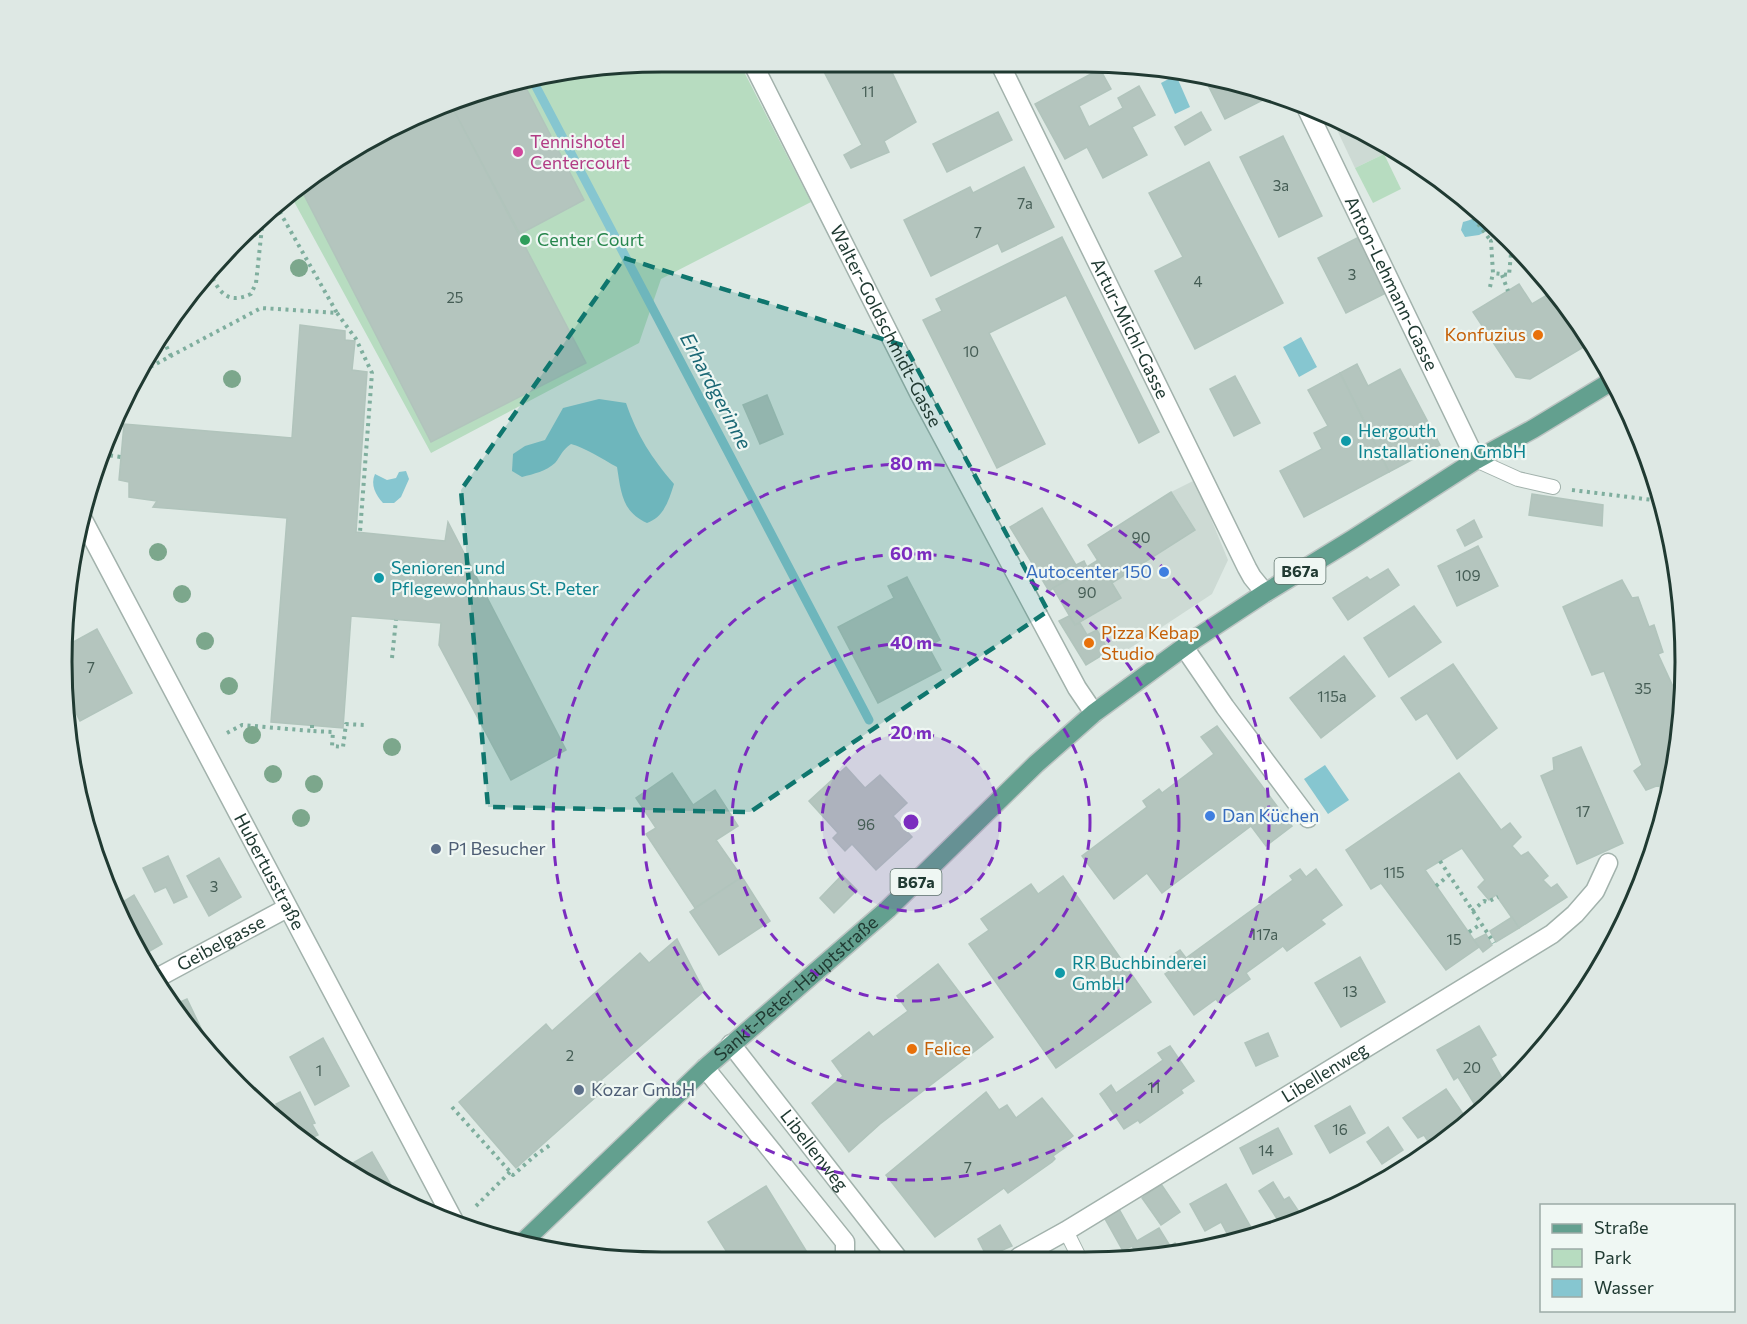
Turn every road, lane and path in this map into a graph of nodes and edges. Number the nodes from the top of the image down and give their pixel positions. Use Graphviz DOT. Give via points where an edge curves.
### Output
graph roads {
  1 [pos="757,72"];
  2 [pos="1004,72"];
  3 [pos="1311,117"];
  4 [pos="280,212"];
  5 [pos="1473,217"];
  6 [pos="262,229"];
  7 [pos="1496,239"];
  8 [pos="1491,241"];
  9 [pos="1511,254"];
  10 [pos="1493,273"];
  11 [pos="1501,274"];
  12 [pos="213,279"];
  13 [pos="1490,287"];
  14 [pos="1508,291"];
  15 [pos="337,313"];
  16 [pos="165,344"];
  17 [pos="171,356"];
  18 [pos="152,366"];
  19 [pos="1606,385"];
  20 [pos="109,455"];
  21 [pos="121,457"];
  22 [pos="1476,460"];
  23 [pos="1554,487"];
  24 [pos="1652,500"];
  25 [pos="360,532"];
  26 [pos="86,535"];
  27 [pos="1265,592"];
  28 [pos="396,620"];
  29 [pos="1184,647"];
  30 [pos="392,658"];
  31 [pos="1094,713"];
  32 [pos="364,725"];
  33 [pos="228,733"];
  34 [pos="1308,818"];
  35 [pos="1440,861"];
  36 [pos="1608,863"];
  37 [pos="1449,875"];
  38 [pos="1436,886"];
  39 [pos="1498,897"];
  40 [pos="287,908"];
  41 [pos="1472,911"];
  42 [pos="1481,924"];
  43 [pos="1469,932"];
  44 [pos="1505,962"];
  45 [pos="162,976"];
  46 [pos="731,1044"];
  47 [pos="705,1068"];
  48 [pos="452,1107"];
  49 [pos="550,1145"];
  50 [pos="510,1172"];
  51 [pos="476,1206"];
  52 [pos="449,1212"];
  53 [pos="1066,1231"];
  54 [pos="529,1237"];
  55 [pos="845,1252"];
  56 [pos="893,1252"];
  57 [pos="1027,1252"];
  58 [pos="1076,1252"];
  1 -- 31 [label="street, Walter-Goldschmidt-Gasse" via="919,393"];
  2 -- 27 [label="street, Artur-Michl-Gasse" via="1252,577"];
  3 -- 22 [label="street, Anton-Lehmann-Gasse"];
  4 -- 15 [label="path"];
  5 -- 8 [label="path"];
  6 -- 12 [label="path" via="256,283 251,294 230,298 220,292"];
  7 -- 8 [label="path"];
  8 -- 10 [label="path"];
  9 -- 11 [label="path" via="1509,275"];
  10 -- 11 [label="path"];
  10 -- 13 [label="path"];
  11 -- 14 [label="path"];
  15 -- 17 [label="path" via="261,308"];
  15 -- 25 [label="path" via="356,339 372,373"];
  16 -- 17 [label="path"];
  17 -- 18 [label="path"];
  19 -- 22 [label="main road, Sankt-Peter-Hauptstraße / B67a"];
  20 -- 21 [label="path"];
  22 -- 23 [label="lane" via="1518,479"];
  22 -- 27 [label="main road, Sankt-Peter-Hauptstraße / B67a"];
  23 -- 24 [label="path"];
  26 -- 40 [label="street, Hubertusstraße"];
  27 -- 29 [label="main road, Sankt-Peter-Hauptstraße / B67a"];
  28 -- 30 [label="path"];
  29 -- 31 [label="main road, Sankt-Peter-Hauptstraße / B67a"];
  29 -- 34 [label="street"];
  31 -- 46 [label="main road, Sankt-Peter-Hauptstraße / B67a" via="1035,764 888,909"];
  32 -- 33 [label="path" via="346,724 343,747 332,746 333,732 312,728 242,725"];
  35 -- 37 [label="path"];
  36 -- 44 [label="street, Libellenweg" via="1595,891 1575,914 1552,934"];
  37 -- 38 [label="path"];
  37 -- 41 [label="path"];
  39 -- 41 [label="path" via="1484,901"];
  40 -- 45 [label="street, Geibelgasse"];
  40 -- 52 [label="street, Hubertusstraße"];
  41 -- 42 [label="path"];
  42 -- 43 [label="path"];
  42 -- 44 [label="path"];
  44 -- 53 [label="street, Libellenweg"];
  46 -- 47 [label="main road, Sankt-Peter-Hauptstraße / B67a"];
  46 -- 56 [label="street, Libellenweg"];
  47 -- 54 [label="main road, Sankt-Peter-Hauptstraße / B67a"];
  47 -- 55 [label="street" via="845,1242"];
  48 -- 50 [label="path"];
  49 -- 50 [label="path" via="513,1175"];
  50 -- 51 [label="path"];
  53 -- 57 [label="street, Libellenweg"];
  53 -- 58 [label="lane"];
}
